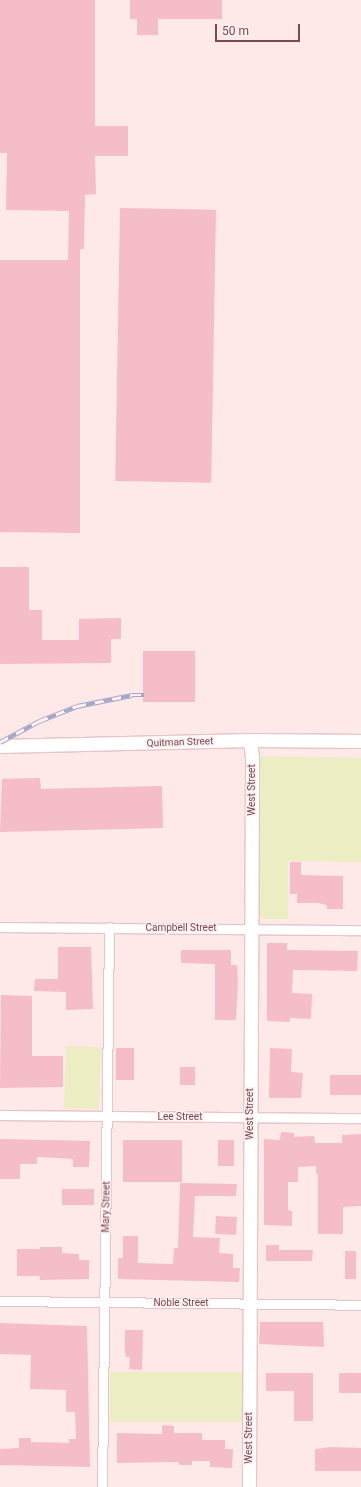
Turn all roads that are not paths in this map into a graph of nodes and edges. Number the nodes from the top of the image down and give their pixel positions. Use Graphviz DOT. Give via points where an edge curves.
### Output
graph roads {
  1 [pos="250,740"];
  2 [pos="361,741"];
  3 [pos="0,746"];
  4 [pos="0,927"];
  5 [pos="109,928"];
  6 [pos="252,929"];
  7 [pos="361,930"];
  8 [pos="0,1115"];
  9 [pos="107,1116"];
  10 [pos="250,1117"];
  11 [pos="361,1118"];
  12 [pos="0,1301"];
  13 [pos="104,1302"];
  14 [pos="249,1304"];
  15 [pos="361,1305"];
  16 [pos="102,1487"];
  17 [pos="249,1487"];
  1 -- 2 [label="street, Quitman Street"];
  1 -- 3 [label="street, Quitman Street"];
  1 -- 6 [label="street, West Street"];
  4 -- 5 [label="street, Campbell Street"];
  5 -- 6 [label="street, Campbell Street"];
  5 -- 9 [label="street, Mary Street"];
  6 -- 7 [label="street, Campbell Street"];
  6 -- 10 [label="street, West Street"];
  8 -- 9 [label="street, Lee Street"];
  9 -- 10 [label="street, Lee Street"];
  9 -- 13 [label="street, Mary Street"];
  10 -- 11 [label="street, Lee Street"];
  10 -- 14 [label="street, West Street"];
  12 -- 13 [label="street, Noble Street"];
  13 -- 14 [label="street, Noble Street"];
  13 -- 16 [label="street, Mary Street"];
  14 -- 15 [label="street, Noble Street"];
  14 -- 17 [label="street, West Street"];
}
